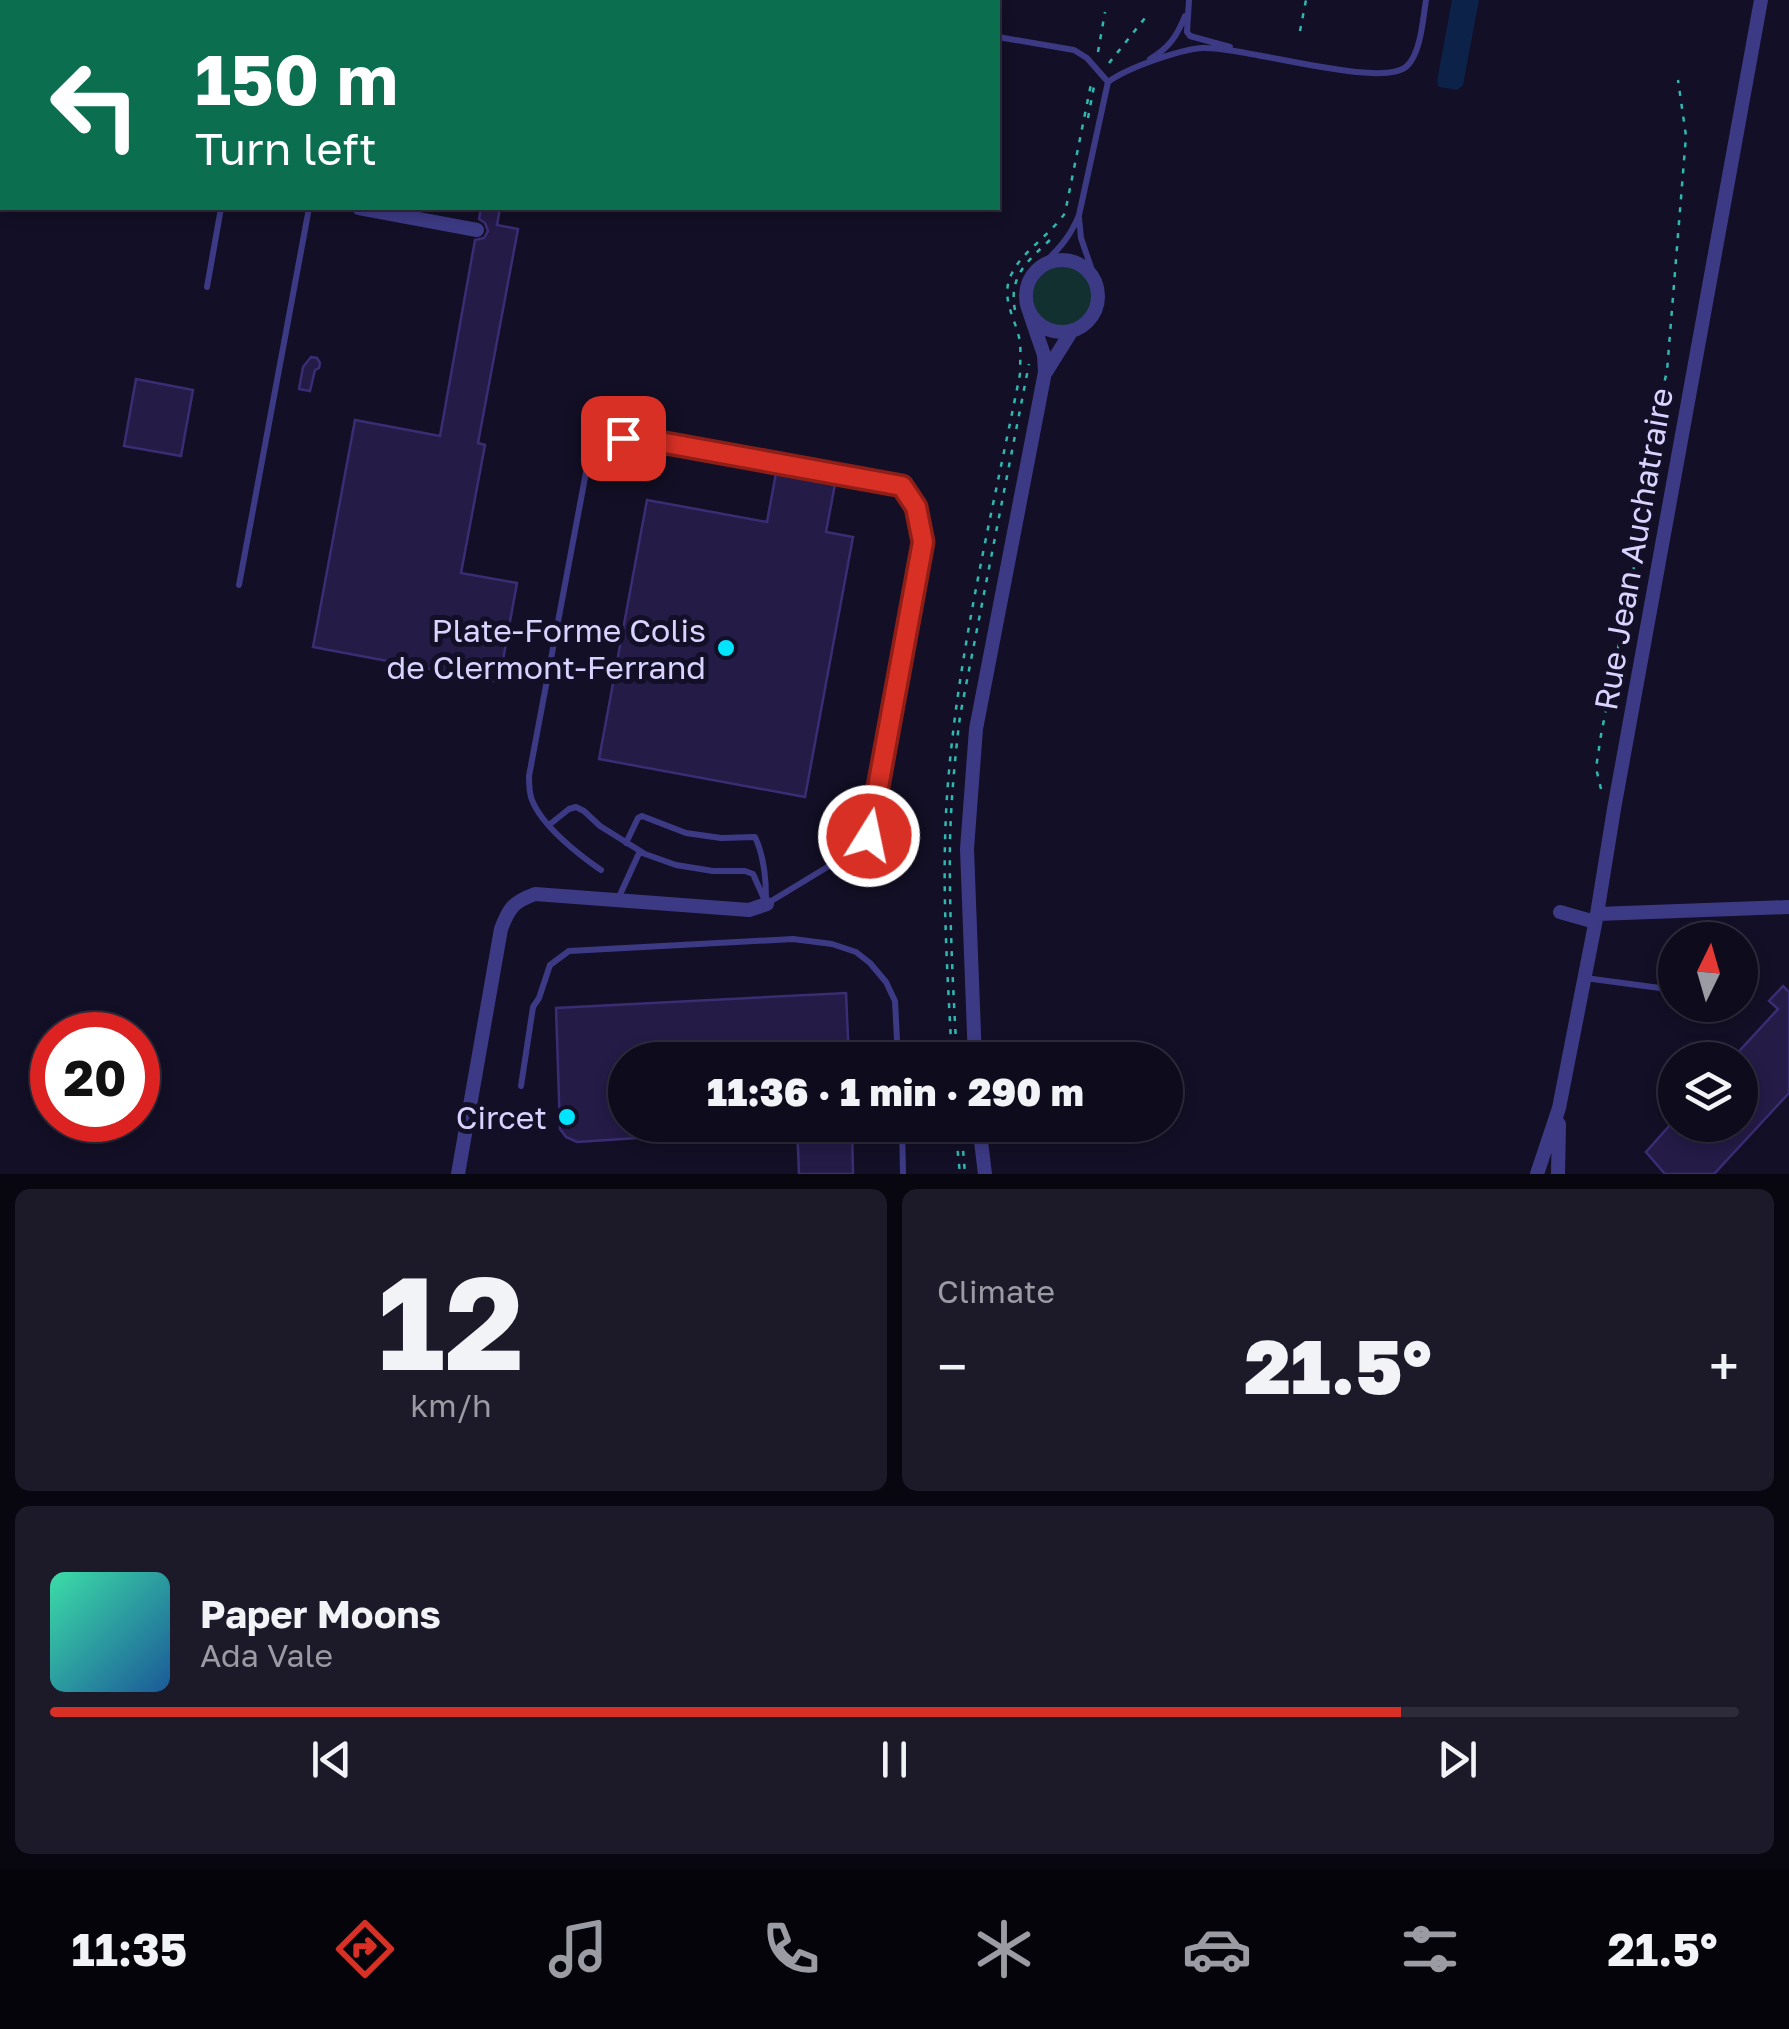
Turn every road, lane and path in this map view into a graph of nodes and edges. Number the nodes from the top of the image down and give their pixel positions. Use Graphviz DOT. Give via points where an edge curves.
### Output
graph roads {
  1 [pos="1189,0"];
  2 [pos="1306,0"];
  3 [pos="1426,0"];
  4 [pos="1762,0"];
  5 [pos="1187,10"];
  6 [pos="1104,12"];
  7 [pos="1300,31"];
  8 [pos="1000,37"];
  9 [pos="1240,51"];
  10 [pos="1142,64"];
  11 [pos="1095,68"];
  12 [pos="1678,80"];
  13 [pos="1108,82"];
  14 [pos="221,210"];
  15 [pos="309,210"];
  16 [pos="370,210"];
  17 [pos="1079,215"];
  18 [pos="476,230"];
  19 [pos="1039,268"];
  20 [pos="1095,279"];
  21 [pos="206,287"];
  22 [pos="1030,314"];
  23 [pos="1071,332"];
  24 [pos="1045,372"];
  25 [pos="240,585"];
  26 [pos="1614,809"];
  27 [pos="549,825"];
  28 [pos="626,843"];
  29 [pos="640,851"];
  30 [pos="601,870"];
  31 [pos="617,900"];
  32 [pos="766,904"];
  33 [pos="1789,907"];
  34 [pos="1560,912"];
  35 [pos="1596,918"];
  36 [pos="1584,978"];
  37 [pos="1658,988"];
  38 [pos="897,1042"];
  39 [pos="974,1042"];
  40 [pos="521,1086"];
  41 [pos="1559,1108"];
  42 [pos="902,1142"];
  43 [pos="960,1142"];
  44 [pos="981,1142"];
  45 [pos="458,1174"];
  46 [pos="903,1174"];
  47 [pos="963,1174"];
  48 [pos="985,1174"];
  49 [pos="1538,1174"];
  50 [pos="1558,1174"];
  1 -- 5 [label="lane"];
  2 -- 7 [label="path"];
  3 -- 9 [label="lane" via="1418,45 1407,66 1389,74"];
  4 -- 26 [label="street, Rue Jean Auchatraire"];
  5 -- 9 [label="lane" via="1190,36"];
  5 -- 10 [label="lane" via="1174,40"];
  6 -- 11 [label="path"];
  8 -- 11 [label="lane" via="1074,50"];
  9 -- 10 [label="lane" via="1201,48"];
  10 -- 13 [label="lane"];
  11 -- 13 [label="lane"];
  12 -- 26 [label="path" via="1686,136 1667,370 1645,464 1644,516 1596,768"];
  13 -- 17 [label="lane"];
  14 -- 21 [label="lane"];
  15 -- 25 [label="lane"];
  16 -- 18 [label="street"];
  17 -- 19 [label="lane" via="1071,235"];
  17 -- 20 [label="lane"];
  19 -- 20 [label="street" via="1069,260"];
  19 -- 22 [label="street" via="1026,290"];
  20 -- 23 [label="street" via="1096,310"];
  22 -- 23 [label="street" via="1048,330"];
  22 -- 24 [label="street"];
  23 -- 24 [label="street"];
  24 -- 39 [label="street" via="976,729 967,849"];
  26 -- 35 [label="street, Rue Jean Auchatraire"];
  27 -- 28 [label="lane" via="576,807"];
  27 -- 30 [label="lane"];
  27 -- 32 [label="lane" via="531,798 529,776 587,467 606,445 649,440 902,486 916,507 923,542 869,836"];
  28 -- 29 [label="lane"];
  28 -- 32 [label="lane" via="642,816 686,833 754,838 766,876"];
  29 -- 31 [label="lane"];
  29 -- 32 [label="lane" via="676,865 753,874"];
  31 -- 32 [label="street" via="749,910"];
  31 -- 45 [label="street" via="535,894 508,909"];
  33 -- 35 [label="street"];
  34 -- 35 [label="street"];
  35 -- 36 [label="street, Rue Jean Auchatraire"];
  36 -- 37 [label="lane"];
  36 -- 41 [label="street, Rue Jean Auchatraire"];
  38 -- 40 [label="lane" via="892,993 856,952 832,944 569,950 550,965 530,1020"];
  41 -- 49 [label="street, Rue Jean Auchatraire"];
  41 -- 50 [label="street, Rue Jean Auchatraire"];
  42 -- 46 [label="lane"];
  43 -- 47 [label="path"];
  44 -- 48 [label="street"];
}
